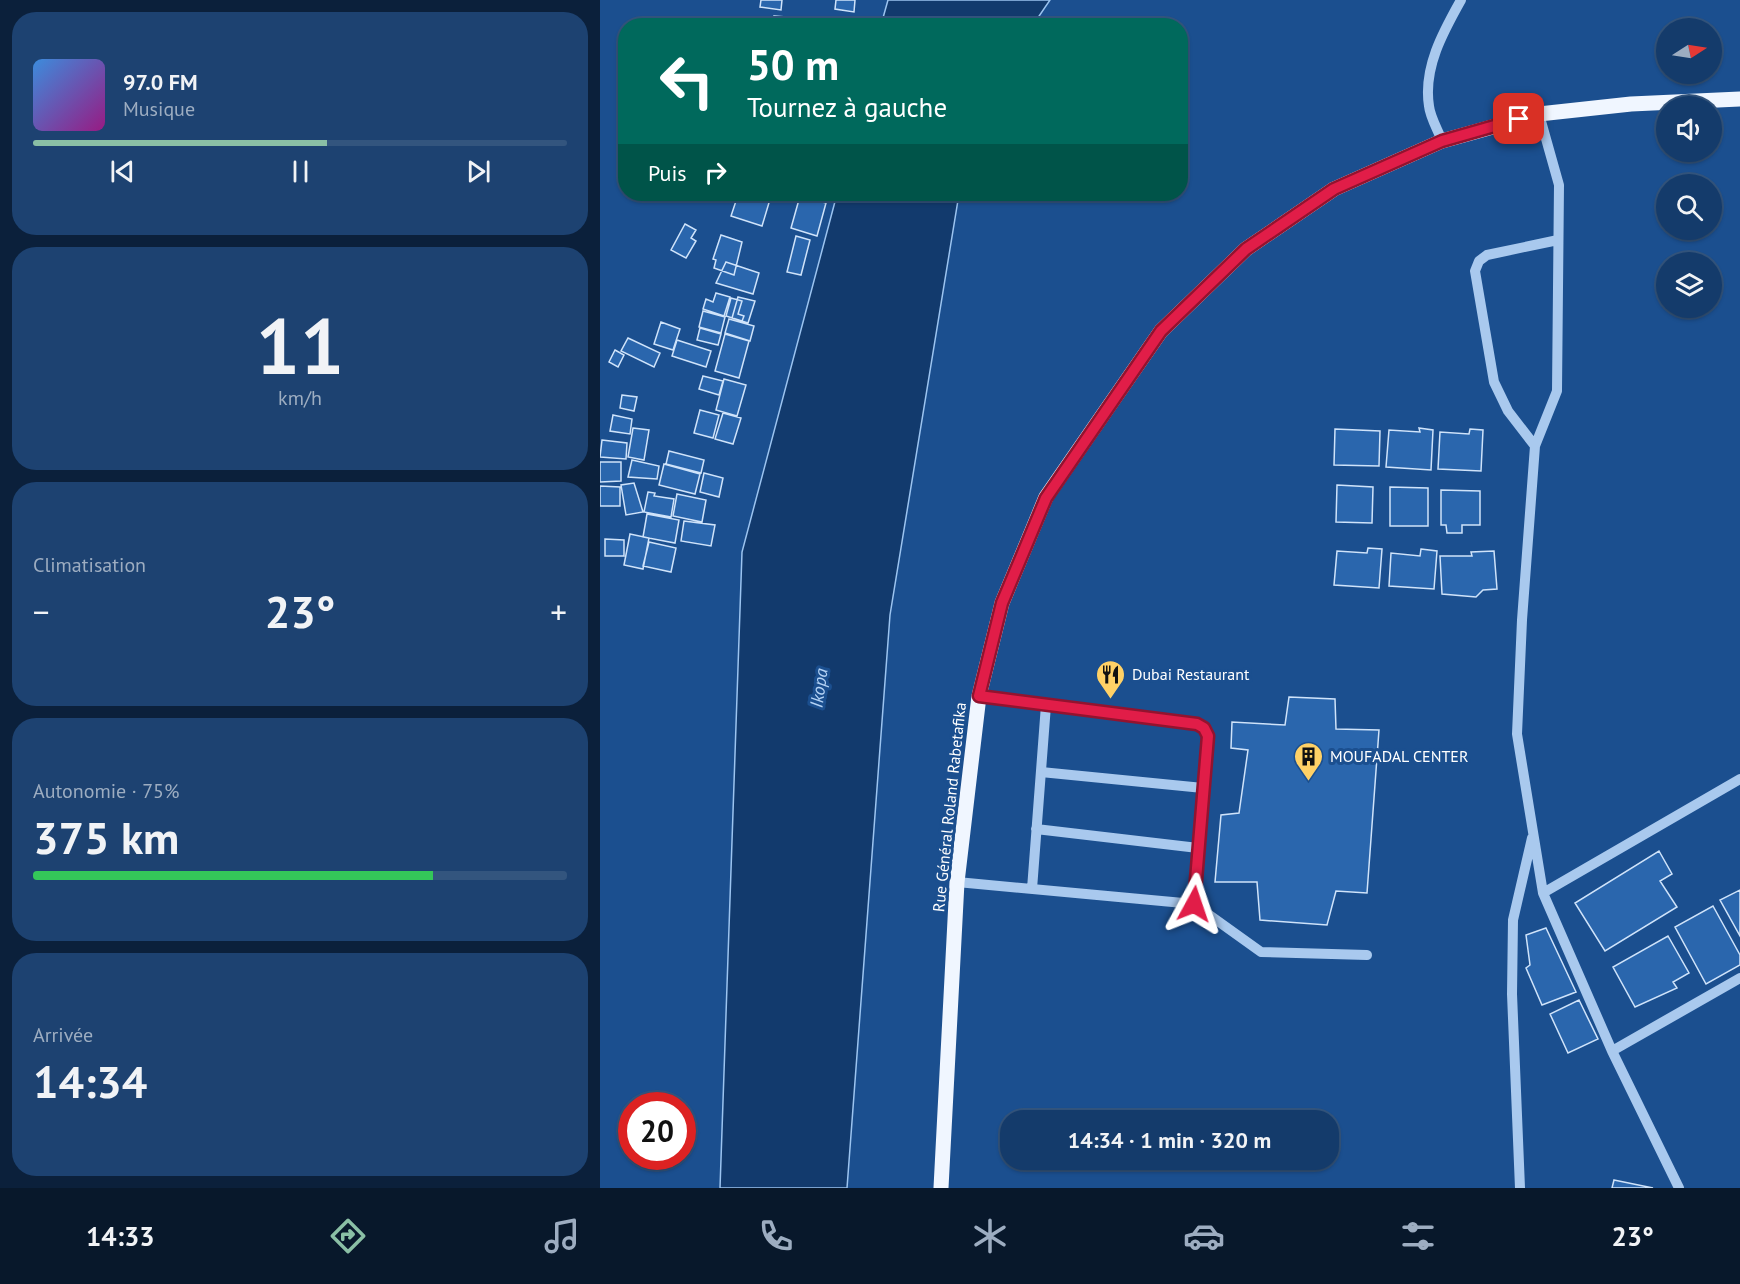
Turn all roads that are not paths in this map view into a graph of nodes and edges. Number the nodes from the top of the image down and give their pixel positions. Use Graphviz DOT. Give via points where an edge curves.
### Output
graph roads {
  1 [pos="1461,0"];
  2 [pos="1740,99"];
  3 [pos="1539,114"];
  4 [pos="1442,141"];
  5 [pos="1558,240"];
  6 [pos="1535,446"];
  7 [pos="979,696"];
  8 [pos="1046,705"];
  9 [pos="1041,772"];
  10 [pos="1740,779"];
  11 [pos="1203,788"];
  12 [pos="1036,830"];
  13 [pos="1533,832"];
  14 [pos="1198,848"];
  15 [pos="957,882"];
  16 [pos="1032,889"];
  17 [pos="1543,893"];
  18 [pos="1194,904"];
  19 [pos="1367,955"];
  20 [pos="1740,978"];
  21 [pos="1612,1050"];
  22 [pos="941,1188"];
  23 [pos="1520,1188"];
  24 [pos="1679,1188"];
  1 -- 4 [label="street" via="1445,28 1428,73 1429,107"];
  2 -- 3 [label="main road, Rue Général Roland Rabetafika" via="1631,104"];
  3 -- 4 [label="main road, Rue Général Roland Rabetafika"];
  3 -- 5 [label="street" via="1559,185"];
  4 -- 7 [label="main road, Rue Général Roland Rabetafika" via="1334,189 1255,243 1161,331 1046,498 1002,603"];
  5 -- 6 [label="street" via="1557,391"];
  5 -- 6 [label="street" via="1487,255 1475,271 1494,382 1508,411"];
  6 -- 13 [label="street" via="1516,734"];
  7 -- 8 [label="street"];
  7 -- 15 [label="main road, Rue Général Roland Rabetafika"];
  8 -- 9 [label="street"];
  8 -- 11 [label="street" via="1197,724 1208,736"];
  9 -- 11 [label="street"];
  9 -- 12 [label="street"];
  10 -- 17 [label="street"];
  11 -- 14 [label="street"];
  12 -- 14 [label="street"];
  12 -- 16 [label="street"];
  13 -- 17 [label="street"];
  13 -- 23 [label="street" via="1513,920"];
  14 -- 18 [label="street"];
  15 -- 16 [label="street"];
  15 -- 22 [label="main road, Rue Général Roland Rabetafika"];
  16 -- 18 [label="street"];
  17 -- 21 [label="street"];
  18 -- 19 [label="street" via="1261,952"];
  20 -- 21 [label="street"];
  21 -- 24 [label="street"];
}
